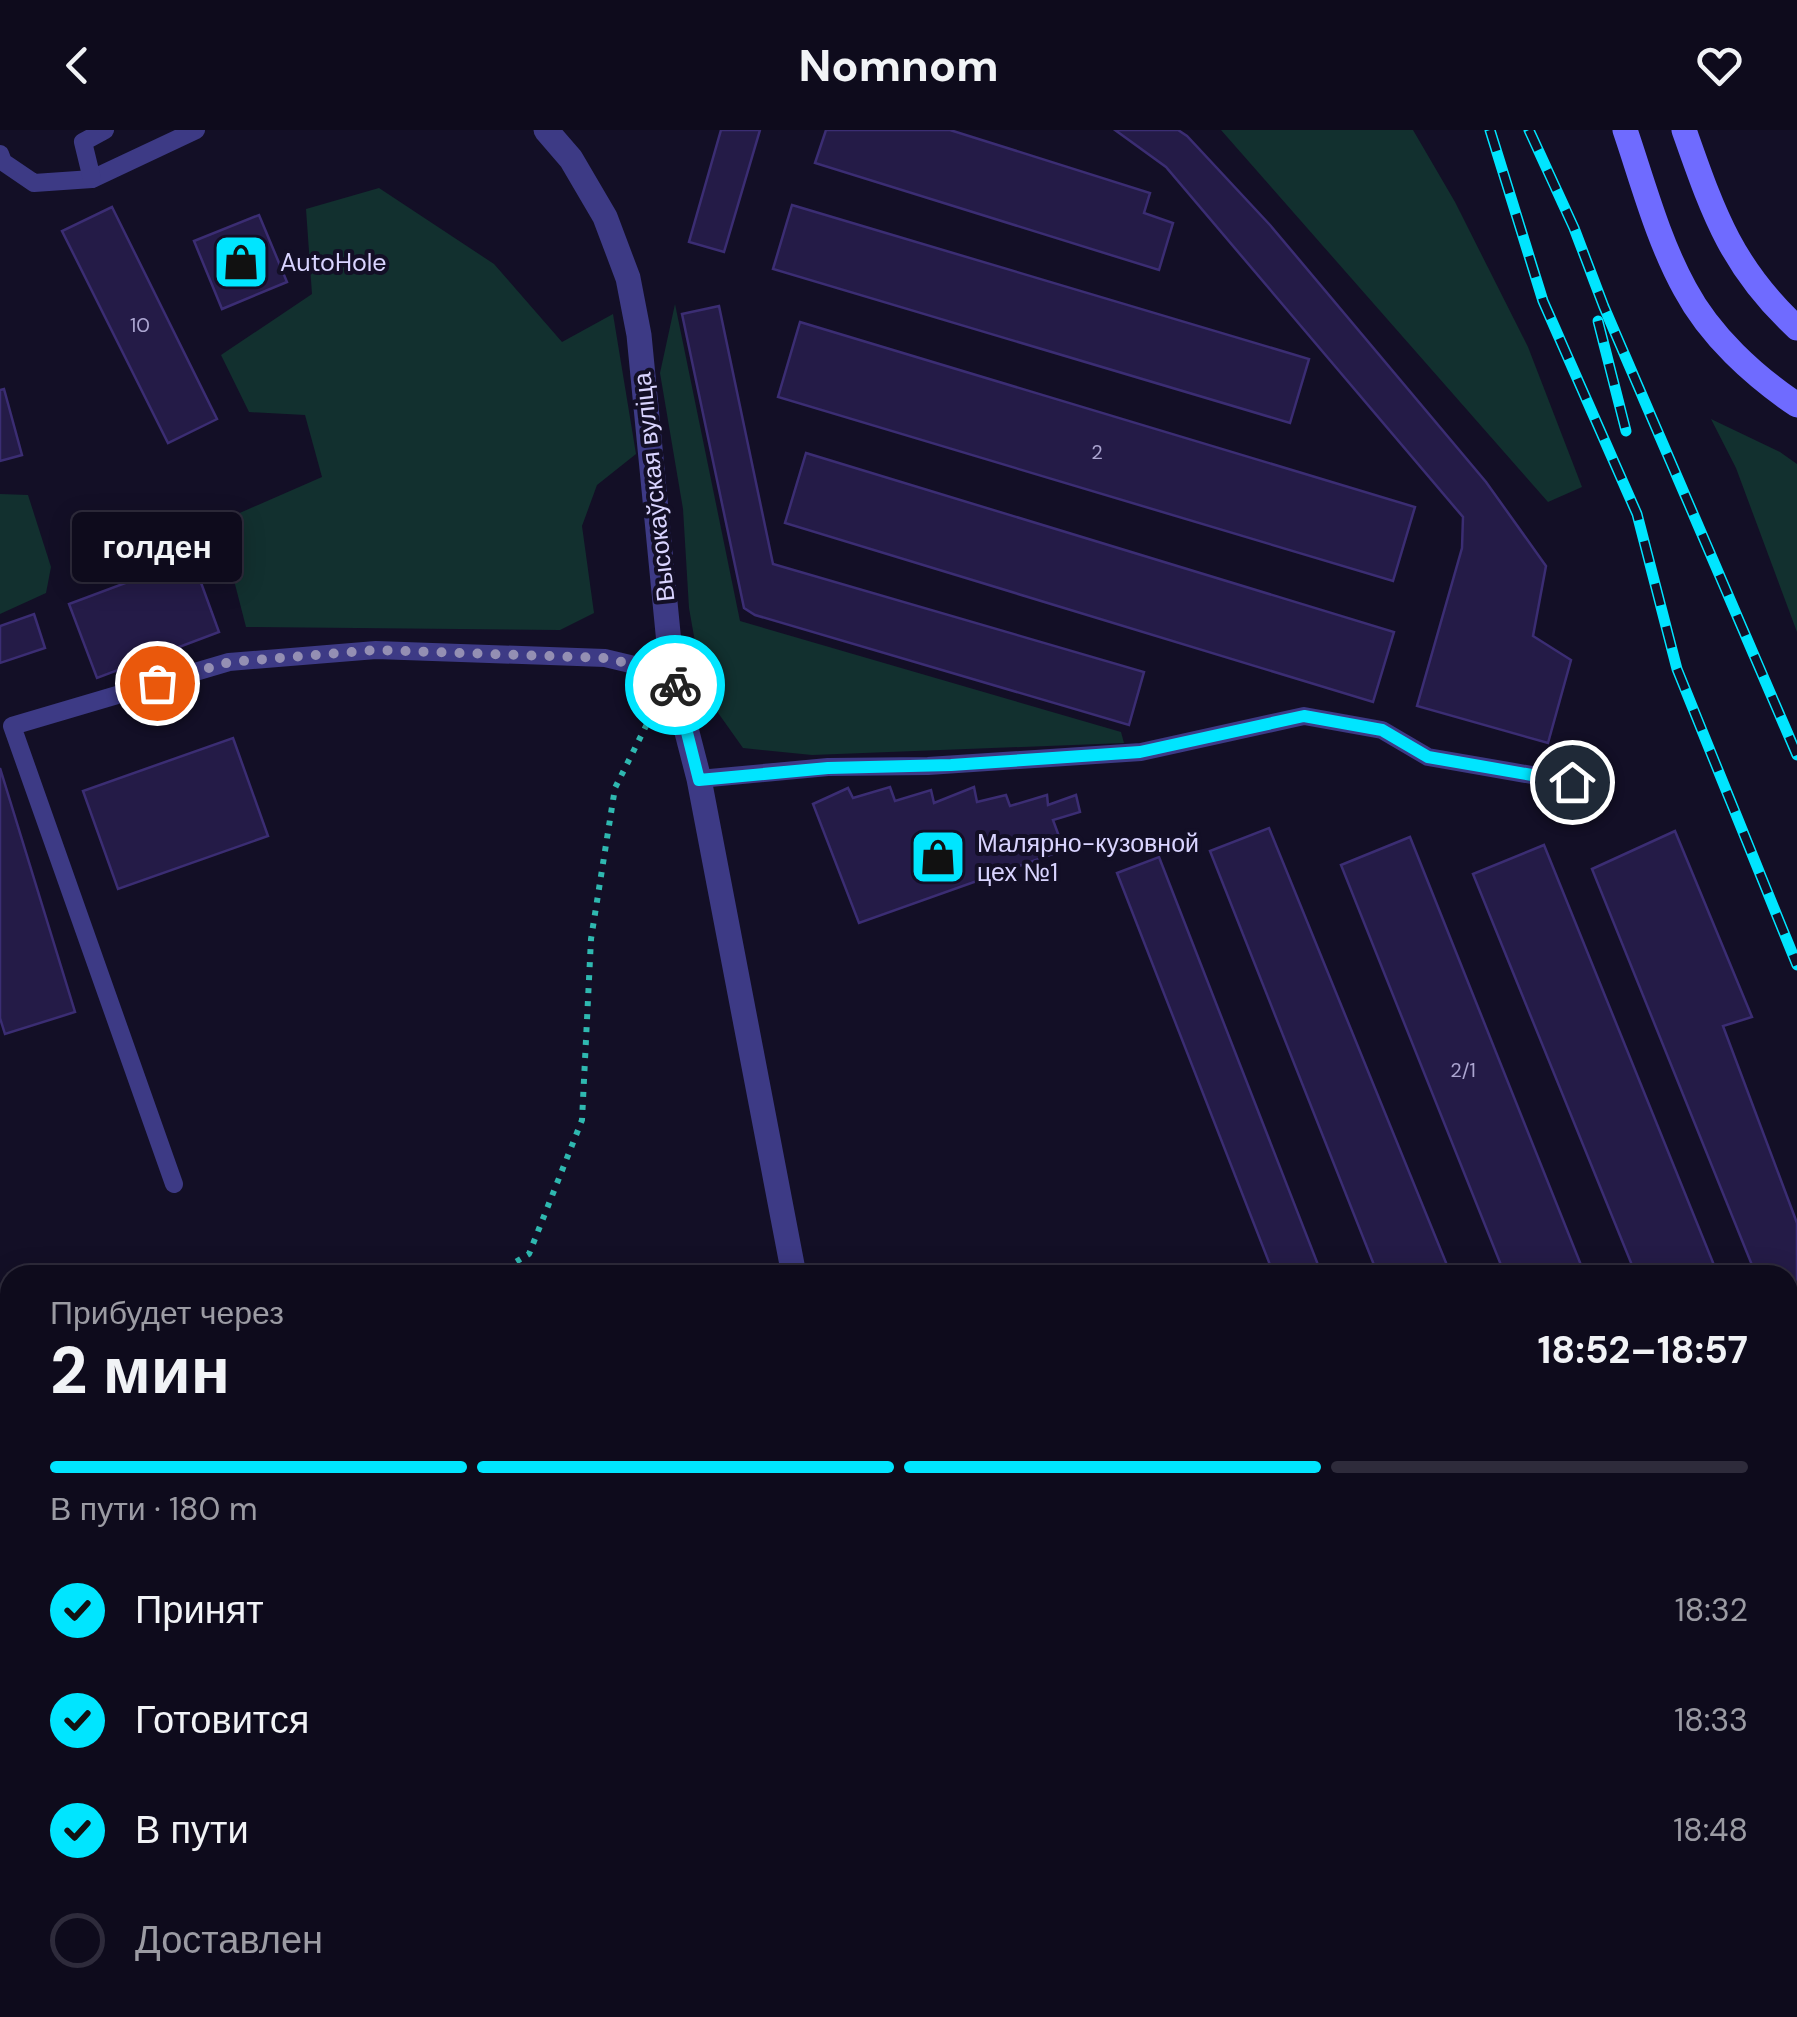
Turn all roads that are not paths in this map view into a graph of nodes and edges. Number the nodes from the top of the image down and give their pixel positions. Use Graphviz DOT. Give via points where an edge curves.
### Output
graph roads {
  1 [pos="105,130"];
  2 [pos="196,130"];
  3 [pos="546,130"];
  4 [pos="1625,130"];
  5 [pos="1684,130"];
  6 [pos="0,154"];
  7 [pos="92,179"];
  8 [pos="1797,328"];
  9 [pos="1797,405"];
  10 [pos="672,674"];
  11 [pos="699,780"];
  12 [pos="1572,782"];
  13 [pos="174,1184"];
  14 [pos="792,1265"];
  1 -- 7 [label="lane" via="83,142"];
  2 -- 7 [label="lane"];
  3 -- 10 [label="street, Высокаўская вуліца" via="605,217 628,278"];
  4 -- 9 [label="main road" via="1686,292 1764,384"];
  5 -- 8 [label="main road" via="1738,262"];
  6 -- 7 [label="lane" via="34,183"];
  10 -- 11 [label="street, Высокаўская вуліца"];
  10 -- 13 [label="lane" via="605,658 321,654 230,662 12,726"];
  11 -- 12 [label="lane" via="1140,752 1304,716 1382,730 1428,757"];
  11 -- 14 [label="street, Высокаўская вуліца"];
}
